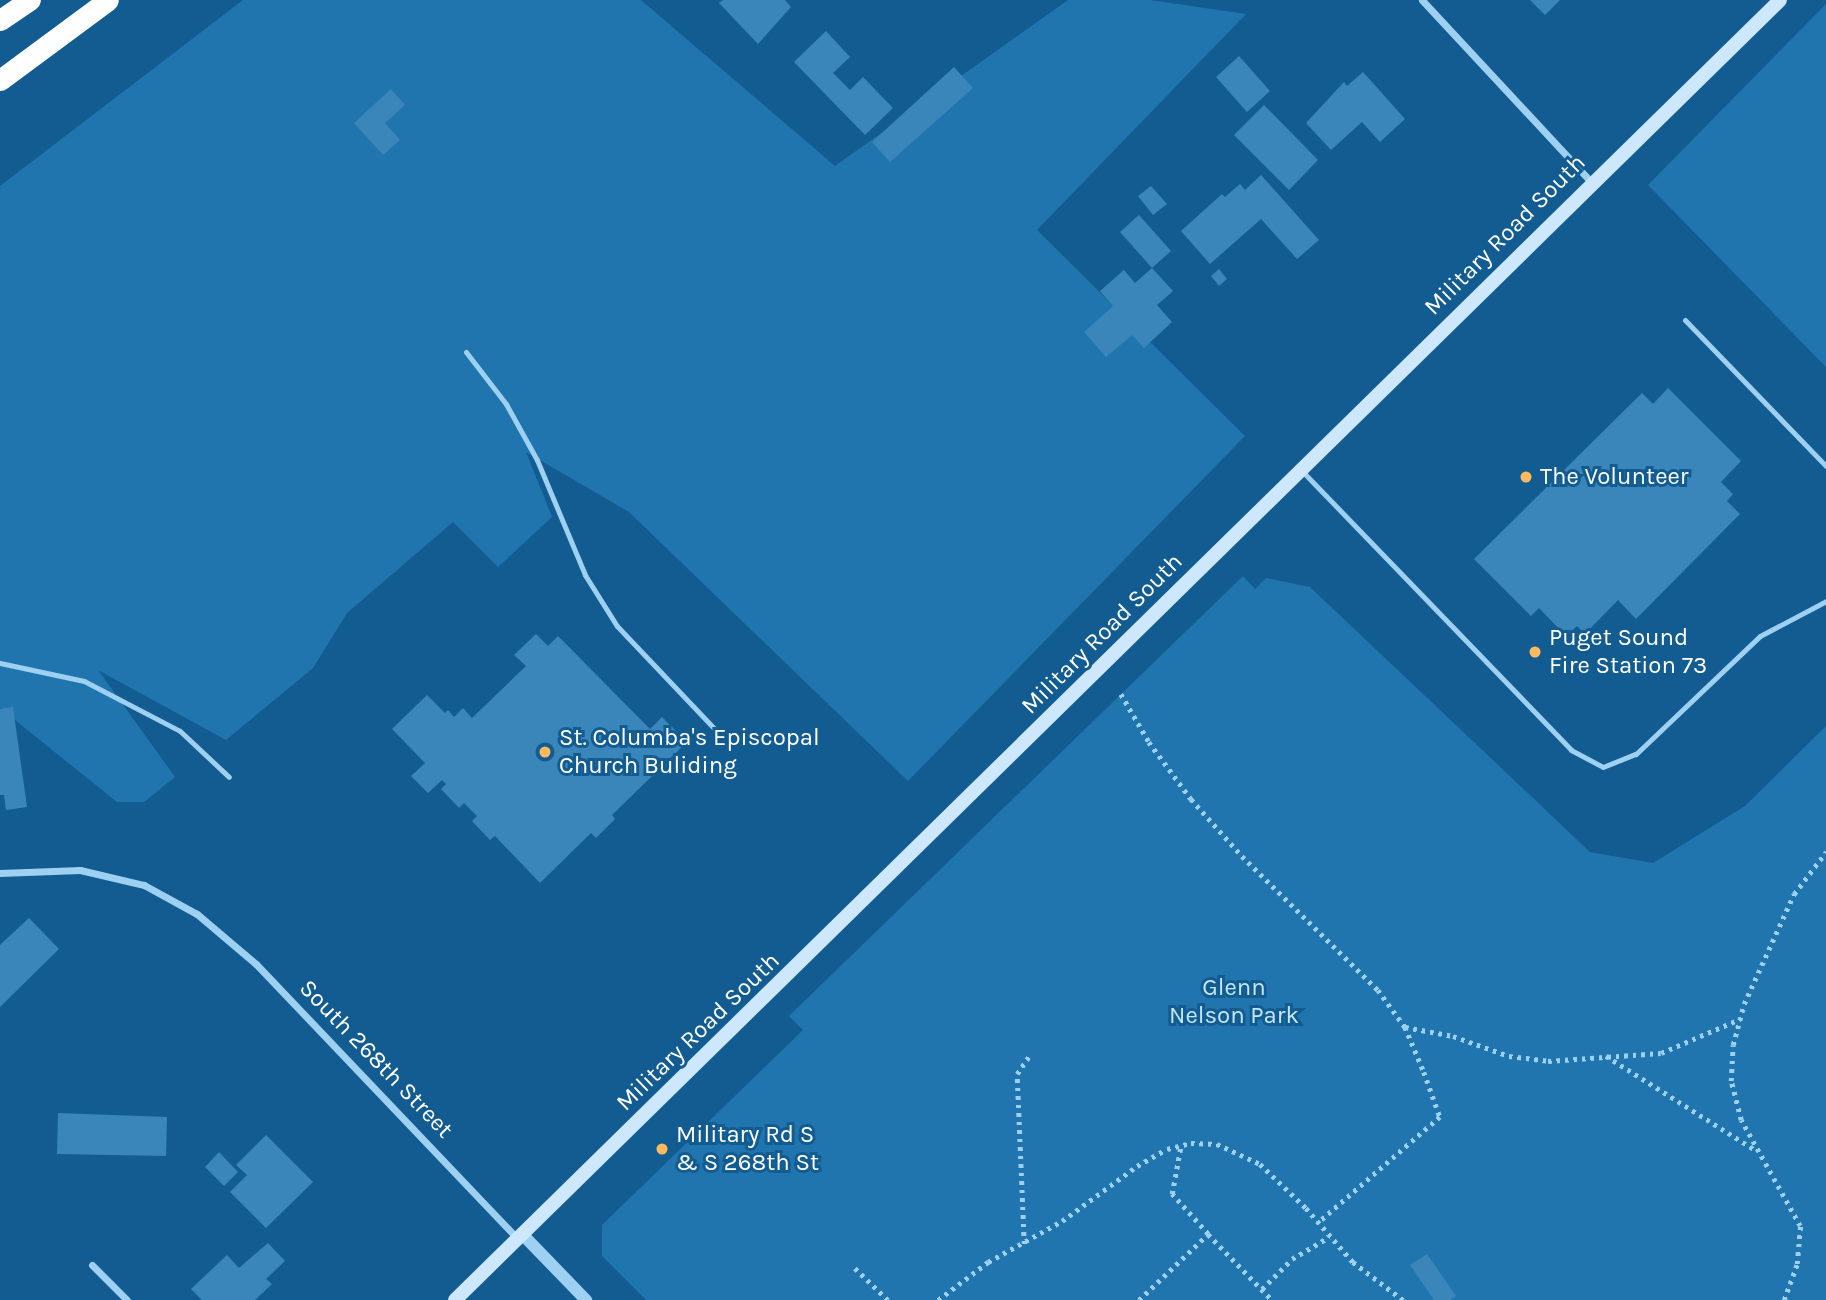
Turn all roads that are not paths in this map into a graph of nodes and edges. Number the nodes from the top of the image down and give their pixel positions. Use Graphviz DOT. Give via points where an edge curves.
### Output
graph roads {
  1 [pos="30,0"];
  2 [pos="108,0"];
  3 [pos="1422,0"];
  4 [pos="1780,0"];
  5 [pos="0,20"];
  6 [pos="0,80"];
  7 [pos="1591,182"];
  8 [pos="1685,320"];
  9 [pos="466,352"];
  10 [pos="1826,466"];
  11 [pos="1301,470"];
  12 [pos="1826,601"];
  13 [pos="0,663"];
  14 [pos="730,745"];
  15 [pos="229,777"];
  16 [pos="0,873"];
  17 [pos="521,1237"];
  18 [pos="92,1265"];
  19 [pos="127,1300"];
  20 [pos="455,1300"];
  21 [pos="586,1300"];
  1 -- 5 [label="highway"];
  2 -- 6 [label="highway"];
  3 -- 7 [label="street"];
  4 -- 7 [label="main road, Military Road South"];
  7 -- 11 [label="main road, Military Road South"];
  8 -- 10 [label="lane"];
  9 -- 14 [label="lane" via="506,404 537,460 585,575 617,626"];
  11 -- 12 [label="lane" via="1571,750 1603,767 1636,754 1760,636"];
  11 -- 17 [label="main road, Military Road South"];
  13 -- 15 [label="lane" via="84,681 180,731"];
  16 -- 17 [label="street, South 268th Street" via="80,870 144,885 197,914 256,964"];
  17 -- 20 [label="main road, Military Road South"];
  17 -- 21 [label="street, South 268th Street"];
  18 -- 19 [label="street"];
}
